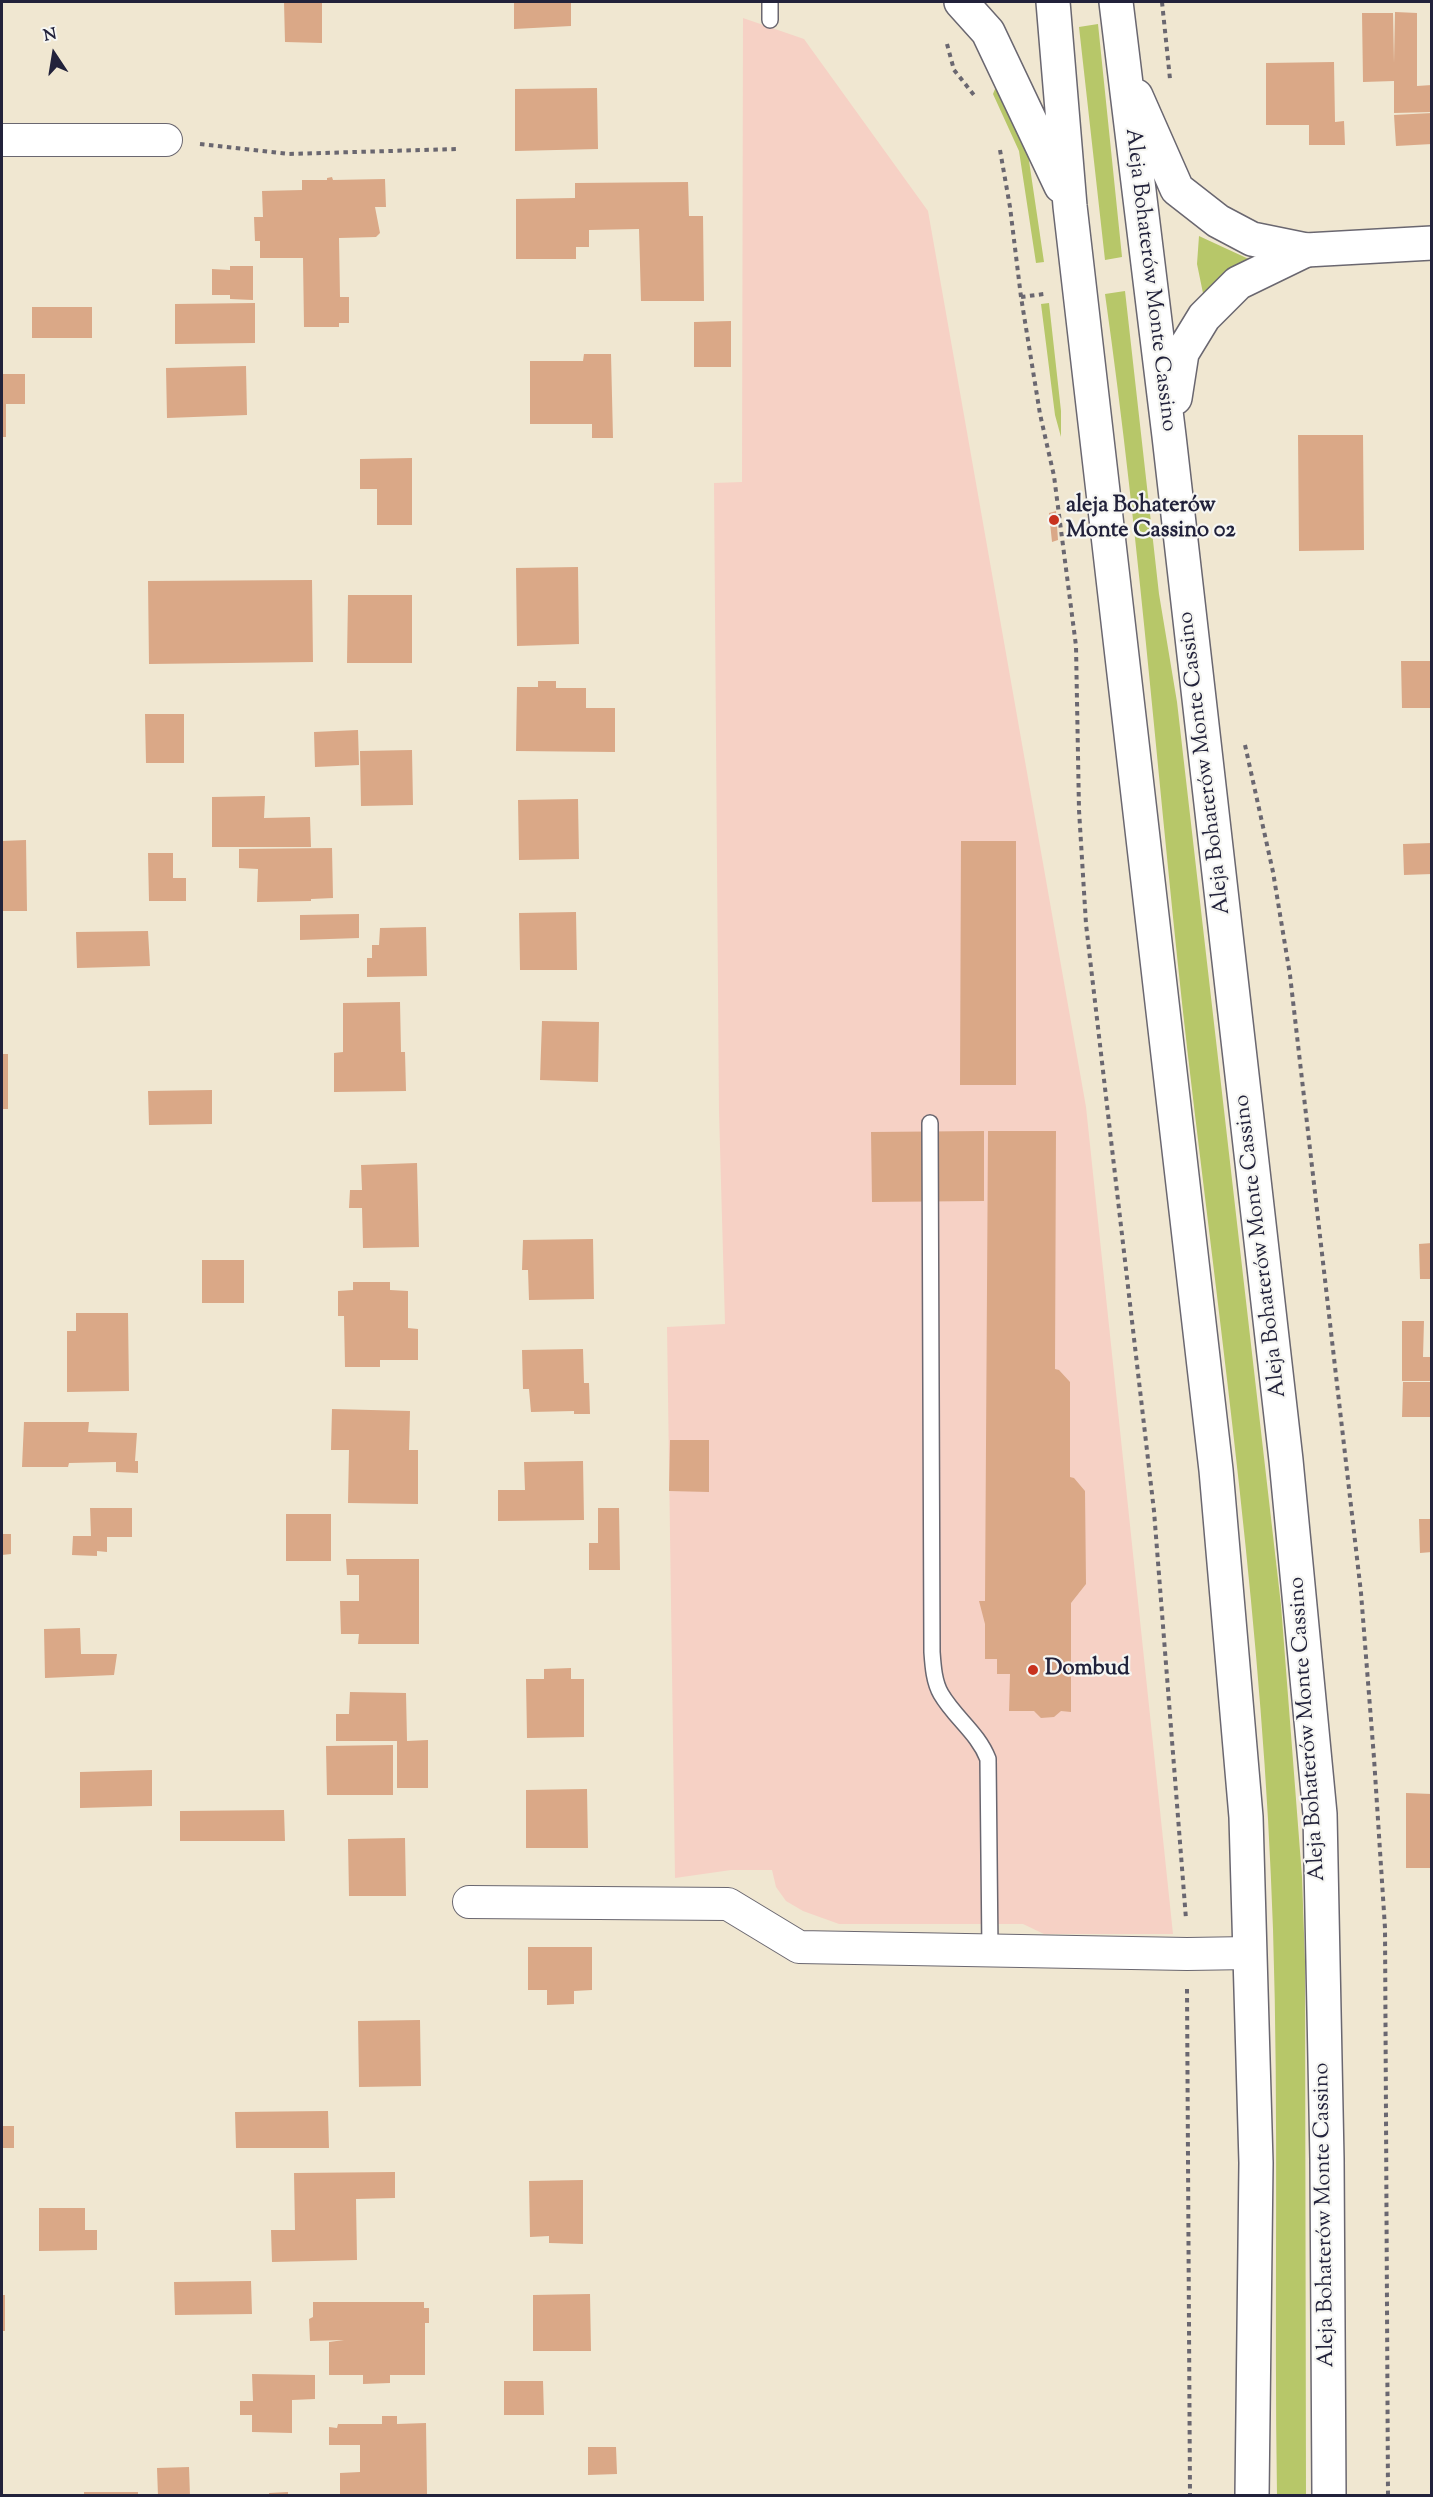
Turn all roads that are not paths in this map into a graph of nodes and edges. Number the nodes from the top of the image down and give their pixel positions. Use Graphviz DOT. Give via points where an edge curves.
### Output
graph roads {
  1 [pos="770,2"];
  2 [pos="961,2"];
  3 [pos="1053,2"];
  4 [pos="1116,2"];
  5 [pos="770,20"];
  6 [pos="1122,67"];
  7 [pos="2,140"];
  8 [pos="166,140"];
  9 [pos="1070,206"];
  10 [pos="1431,243"];
  11 [pos="1306,250"];
  12 [pos="1169,436"];
  13 [pos="930,1123"];
  14 [pos="469,1902"];
  15 [pos="990,1951"];
  16 [pos="1250,1953"];
  17 [pos="1252,2496"];
  18 [pos="1329,2496"];
  1 -- 5 [label="lane"];
  2 -- 9 [label="main road" via="988,32"];
  3 -- 9 [label="main road"];
  4 -- 6 [label="main road, Aleja Bohaterów Monte Cassino"];
  6 -- 11 [label="main road" via="1177,189 1218,221 1252,239"];
  6 -- 12 [label="main road, Aleja Bohaterów Monte Cassino"];
  7 -- 8 [label="street"];
  9 -- 16 [label="main road" via="1216,1470 1246,1816"];
  10 -- 11 [label="main road"];
  11 -- 12 [label="main road" via="1238,283 1204,317 1182,353"];
  12 -- 18 [label="main road, Aleja Bohaterów Monte Cassino" via="1286,1460 1320,1814"];
  13 -- 15 [label="lane" via="932,1652 941,1694 979,1739 988,1759"];
  14 -- 15 [label="street" via="728,1904 799,1947"];
  15 -- 16 [label="street"];
  16 -- 17 [label="main road" via="1256,2163"];
}
